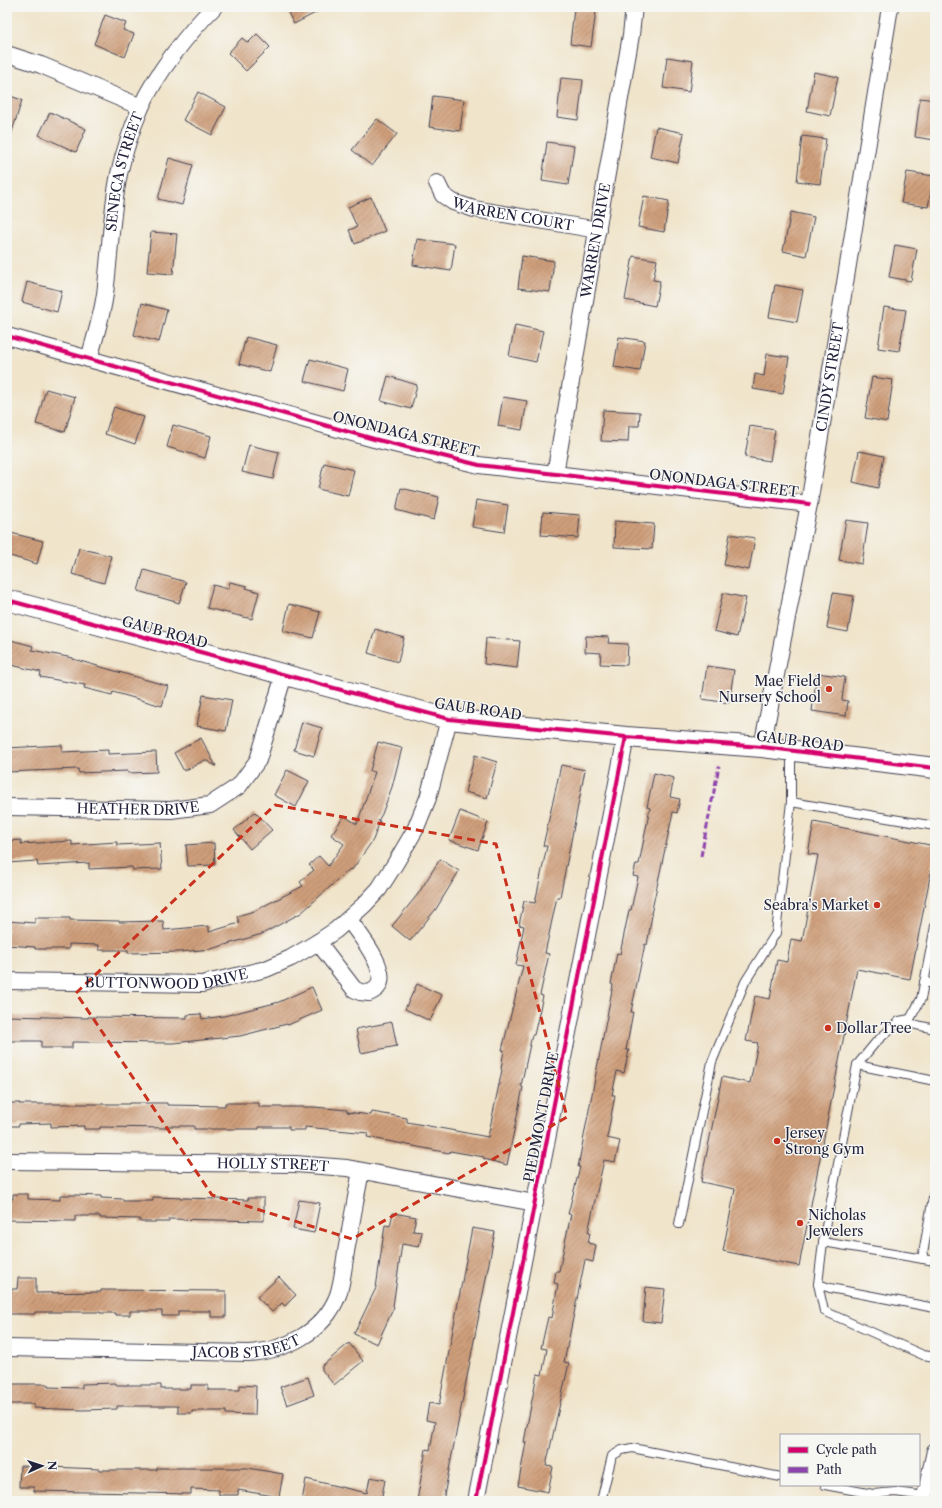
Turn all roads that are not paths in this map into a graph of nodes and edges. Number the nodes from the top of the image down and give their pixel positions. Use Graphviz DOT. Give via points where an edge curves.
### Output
graph roads {
  1 [pos="214,7"];
  2 [pos="634,7"];
  3 [pos="890,7"];
  4 [pos="7,54"];
  5 [pos="141,107"];
  6 [pos="437,183"];
  7 [pos="598,230"];
  8 [pos="7,336"];
  9 [pos="90,359"];
  10 [pos="555,474"];
  11 [pos="809,504"];
  12 [pos="7,600"];
  13 [pos="284,675"];
  14 [pos="449,719"];
  15 [pos="626,737"];
  16 [pos="762,747"];
  17 [pos="791,750"];
  18 [pos="934,765"];
  19 [pos="791,802"];
  20 [pos="7,807"];
  21 [pos="935,826"];
  22 [pos="349,920"];
  23 [pos="935,926"];
  24 [pos="318,942"];
  25 [pos="933,944"];
  26 [pos="7,981"];
  27 [pos="924,982"];
  28 [pos="935,984"];
  29 [pos="899,1021"];
  30 [pos="935,1029"];
  31 [pos="857,1065"];
  32 [pos="935,1081"];
  33 [pos="7,1161"];
  34 [pos="361,1171"];
  35 [pos="935,1186"];
  36 [pos="535,1203"];
  37 [pos="679,1224"];
  38 [pos="823,1242"];
  39 [pos="922,1259"];
  40 [pos="935,1261"];
  41 [pos="818,1284"];
  42 [pos="935,1308"];
  43 [pos="7,1348"];
  44 [pos="935,1358"];
  45 [pos="935,1451"];
  46 [pos="780,1476"];
  47 [pos="830,1486"];
  48 [pos="925,1499"];
  49 [pos="476,1501"];
  50 [pos="601,1501"];
  1 -- 5 [label="street, SENECA STREET" via="179,47"];
  2 -- 7 [label="street, WARREN DRIVE"];
  3 -- 11 [label="street, CINDY STREET"];
  4 -- 5 [label="street" via="41,65"];
  5 -- 9 [label="street, SENECA STREET" via="120,173 112,216 105,296"];
  6 -- 7 [label="street, WARREN COURT" via="443,195 452,202 468,208"];
  7 -- 10 [label="street, WARREN DRIVE"];
  8 -- 9 [label="street, ONONDAGA STREET"];
  9 -- 10 [label="street, ONONDAGA STREET" via="374,439 479,465"];
  10 -- 11 [label="street, ONONDAGA STREET"];
  11 -- 16 [label="street, CINDY STREET"];
  12 -- 13 [label="street, GAUB ROAD"];
  13 -- 14 [label="street, GAUB ROAD"];
  13 -- 20 [label="street, HEATHER DRIVE" via="258,760 239,786 210,805 171,810"];
  14 -- 15 [label="street, GAUB ROAD"];
  14 -- 22 [label="street, BUTTONWOOD DRIVE" via="428,798 415,830 379,889"];
  15 -- 16 [label="street, GAUB ROAD"];
  15 -- 36 [label="street, PIEDMONT DRIVE"];
  16 -- 17 [label="street, GAUB ROAD"];
  17 -- 18 [label="street, GAUB ROAD"];
  17 -- 19 [label="lane"];
  19 -- 21 [label="lane"];
  19 -- 37 [label="lane" via="776,933 745,982 712,1062"];
  22 -- 24 [label="street, BUTTONWOOD DRIVE"];
  22 -- 24 [label="street" via="377,960 381,979 377,988 369,993 354,989"];
  23 -- 25 [label="lane"];
  24 -- 26 [label="street, BUTTONWOOD DRIVE" via="266,969 202,984"];
  25 -- 27 [label="lane"];
  27 -- 28 [label="lane"];
  27 -- 29 [label="lane" via="922,999 910,1019"];
  29 -- 30 [label="lane"];
  29 -- 31 [label="lane" via="876,1042"];
  31 -- 32 [label="lane"];
  31 -- 38 [label="lane"];
  33 -- 34 [label="street, HOLLY STREET" via="307,1165"];
  34 -- 36 [label="street, HOLLY STREET"];
  34 -- 43 [label="street, JACOB STREET" via="338,1294 327,1314 314,1329 284,1347 248,1353"];
  35 -- 39 [label="lane"];
  36 -- 49 [label="street, PIEDMONT DRIVE"];
  38 -- 39 [label="lane"];
  38 -- 41 [label="lane"];
  39 -- 40 [label="lane"];
  41 -- 42 [label="lane"];
  41 -- 44 [label="lane" via="824,1311"];
  45 -- 48 [label="street"];
  46 -- 50 [label="lane" via="632,1448 612,1456"];
  47 -- 48 [label="lane" via="873,1494 895,1492"];
}
